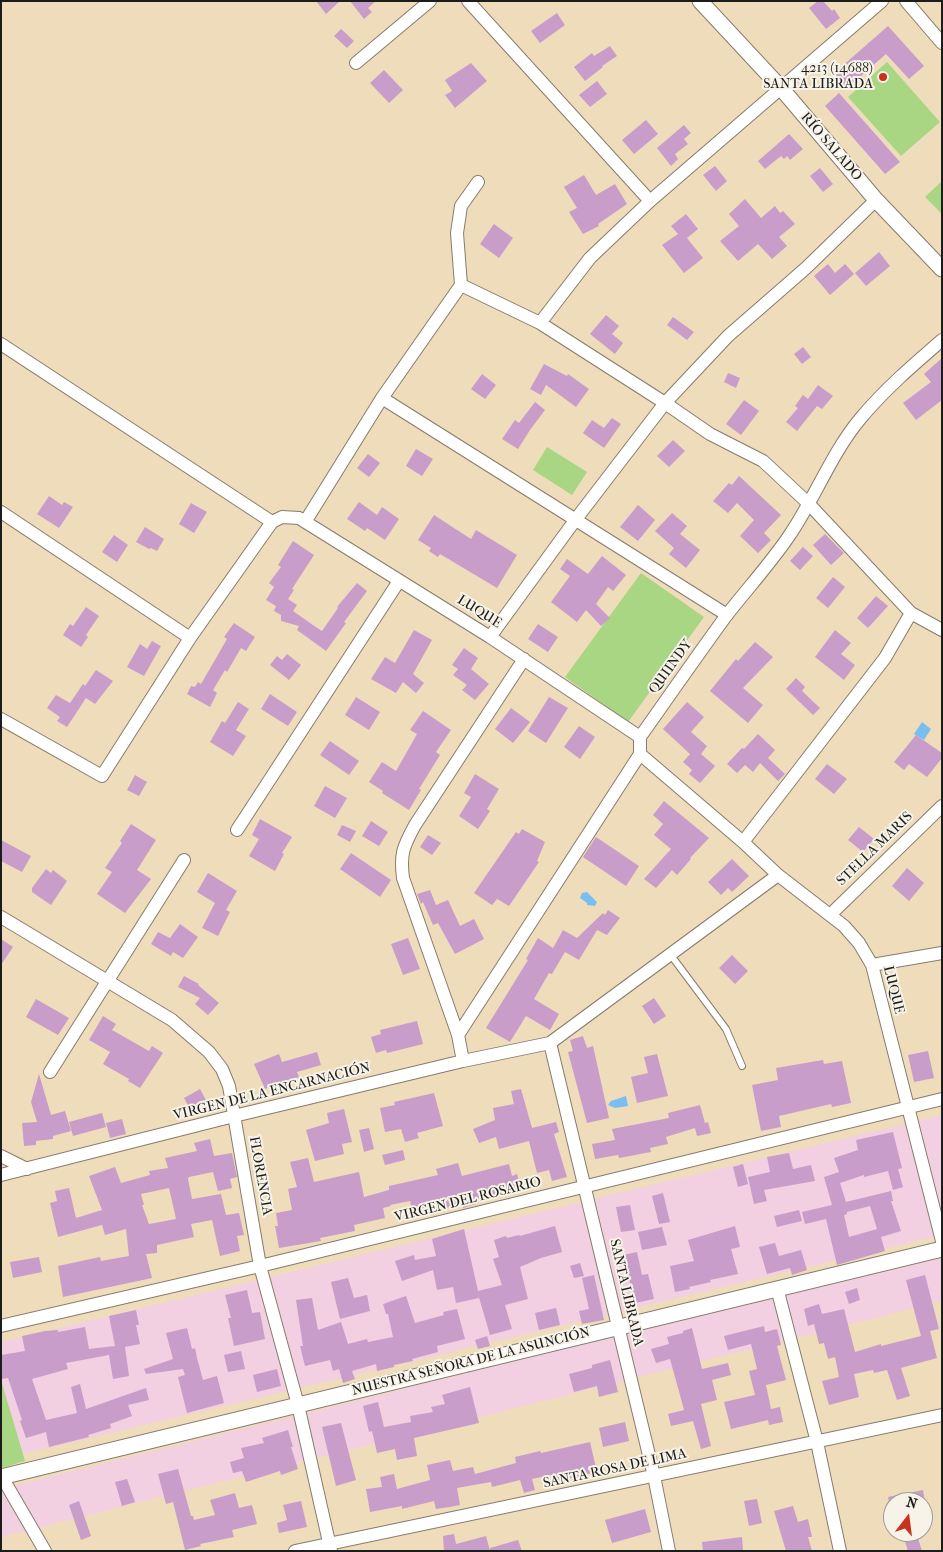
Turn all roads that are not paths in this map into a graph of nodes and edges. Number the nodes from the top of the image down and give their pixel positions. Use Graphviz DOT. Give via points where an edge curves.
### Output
graph roads {
  1 [pos="430,1"];
  2 [pos="468,1"];
  3 [pos="700,1"];
  4 [pos="882,1"];
  5 [pos="906,1"];
  6 [pos="942,43"];
  7 [pos="356,63"];
  8 [pos="781,88"];
  9 [pos="478,182"];
  10 [pos="876,200"];
  11 [pos="650,201"];
  12 [pos="942,269"];
  13 [pos="461,285"];
  14 [pos="540,323"];
  15 [pos="942,340"];
  16 [pos="1,344"];
  17 [pos="382,398"];
  18 [pos="665,403"];
  19 [pos="808,503"];
  20 [pos="1,512"];
  21 [pos="576,519"];
  22 [pos="302,520"];
  23 [pos="272,522"];
  24 [pos="399,581"];
  25 [pos="912,613"];
  26 [pos="727,615"];
  27 [pos="942,630"];
  28 [pos="490,636"];
  29 [pos="190,638"];
  30 [pos="524,659"];
  31 [pos="1,719"];
  32 [pos="640,737"];
  33 [pos="640,754"];
  34 [pos="942,806"];
  35 [pos="237,830"];
  36 [pos="743,842"];
  37 [pos="184,860"];
  38 [pos="778,876"];
  39 [pos="830,915"];
  40 [pos="1,917"];
  41 [pos="942,953"];
  42 [pos="670,954"];
  43 [pos="872,965"];
  44 [pos="106,981"];
  45 [pos="458,1035"];
  46 [pos="550,1043"];
  47 [pos="463,1061"];
  48 [pos="742,1066"];
  49 [pos="50,1072"];
  50 [pos="942,1099"];
  51 [pos="907,1107"];
  52 [pos="234,1116"];
  53 [pos="1,1156"];
  54 [pos="27,1169"];
  55 [pos="1,1175"];
  56 [pos="585,1187"];
  57 [pos="942,1241"];
  58 [pos="942,1249"];
  59 [pos="260,1266"];
  60 [pos="777,1288"];
  61 [pos="1,1326"];
  62 [pos="618,1327"];
  63 [pos="298,1405"];
  64 [pos="942,1415"];
  65 [pos="817,1442"];
  66 [pos="654,1476"];
  67 [pos="2,1477"];
  68 [pos="330,1547"];
  69 [pos="45,1551"];
  70 [pos="295,1551"];
  71 [pos="669,1551"];
  72 [pos="840,1551"];
  1 -- 7 [label="street"];
  2 -- 11 [label="street"];
  3 -- 8 [label="street, RÍO SALADO"];
  4 -- 8 [label="street"];
  5 -- 6 [label="street"];
  8 -- 10 [label="street, RÍO SALADO"];
  8 -- 11 [label="street"];
  9 -- 13 [label="street" via="461,206 456,233"];
  10 -- 12 [label="street, RÍO SALADO"];
  10 -- 18 [label="street" via="806,268 728,336"];
  11 -- 14 [label="street" via="590,258"];
  13 -- 14 [label="street"];
  13 -- 17 [label="street"];
  14 -- 18 [label="street"];
  15 -- 19 [label="street, QUIINDY" via="859,420"];
  16 -- 23 [label="street"];
  17 -- 21 [label="street"];
  17 -- 22 [label="street"];
  18 -- 19 [label="street" via="710,434 763,461"];
  18 -- 21 [label="street"];
  19 -- 25 [label="street"];
  19 -- 26 [label="street, QUIINDY" via="769,565"];
  20 -- 29 [label="street"];
  21 -- 26 [label="street"];
  21 -- 28 [label="street"];
  22 -- 23 [label="street" via="282,517"];
  22 -- 24 [label="street, LUQUE"];
  23 -- 29 [label="street"];
  24 -- 28 [label="street, LUQUE"];
  24 -- 35 [label="street"];
  25 -- 27 [label="street"];
  25 -- 36 [label="street" via="885,658"];
  26 -- 32 [label="street, QUIINDY"];
  28 -- 30 [label="street, LUQUE"];
  29 -- 31 [label="street" via="102,776"];
  30 -- 32 [label="street, LUQUE"];
  30 -- 45 [label="street" via="415,825 401,859 403,878"];
  32 -- 33 [label="street"];
  33 -- 36 [label="street, LUQUE"];
  33 -- 45 [label="street"];
  34 -- 39 [label="street, STELLA MARIS"];
  36 -- 38 [label="street, LUQUE"];
  37 -- 44 [label="street"];
  38 -- 39 [label="street, LUQUE"];
  38 -- 42 [label="street"];
  39 -- 43 [label="street, LUQUE" via="859,943"];
  40 -- 44 [label="street, FLORENCIA"];
  41 -- 43 [label="street"];
  42 -- 46 [label="street"];
  42 -- 48 [label="lane" via="726,1029"];
  43 -- 51 [label="street, LUQUE"];
  44 -- 49 [label="street"];
  44 -- 52 [label="street, FLORENCIA" via="172,1020 209,1052 229,1086"];
  45 -- 47 [label="street"];
  46 -- 47 [label="street, VIRGEN DE LA ENCARNACIÓN"];
  46 -- 56 [label="street, SANTA LIBRADA"];
  47 -- 52 [label="street, VIRGEN DE LA ENCARNACIÓN"];
  50 -- 51 [label="street, VIRGEN DEL ROSARIO"];
  51 -- 56 [label="street, VIRGEN DEL ROSARIO"];
  51 -- 57 [label="street, LUQUE"];
  52 -- 54 [label="street, VIRGEN DE LA ENCARNACIÓN"];
  52 -- 59 [label="street, FLORENCIA"];
  53 -- 54 [label="street"];
  54 -- 55 [label="street, VIRGEN DE LA ENCARNACIÓN"];
  56 -- 59 [label="street, VIRGEN DEL ROSARIO"];
  56 -- 62 [label="street, SANTA LIBRADA"];
  58 -- 60 [label="street, NUESTRA SEÑORA DE LA ASUNCIÓN"];
  59 -- 61 [label="street, VIRGEN DEL ROSARIO"];
  59 -- 63 [label="street, FLORENCIA"];
  60 -- 62 [label="street, NUESTRA SEÑORA DE LA ASUNCIÓN"];
  60 -- 65 [label="street"];
  62 -- 63 [label="street, NUESTRA SEÑORA DE LA ASUNCIÓN"];
  62 -- 66 [label="street, SANTA LIBRADA"];
  63 -- 67 [label="street, NUESTRA SEÑORA DE LA ASUNCIÓN"];
  63 -- 68 [label="street, FLORENCIA"];
  64 -- 65 [label="street, SANTA ROSA DE LIMA"];
  65 -- 66 [label="street, SANTA ROSA DE LIMA"];
  65 -- 72 [label="street"];
  66 -- 68 [label="street, SANTA ROSA DE LIMA"];
  66 -- 71 [label="street, SANTA LIBRADA"];
  67 -- 69 [label="street"];
  68 -- 70 [label="street, SANTA ROSA DE LIMA"];
}
